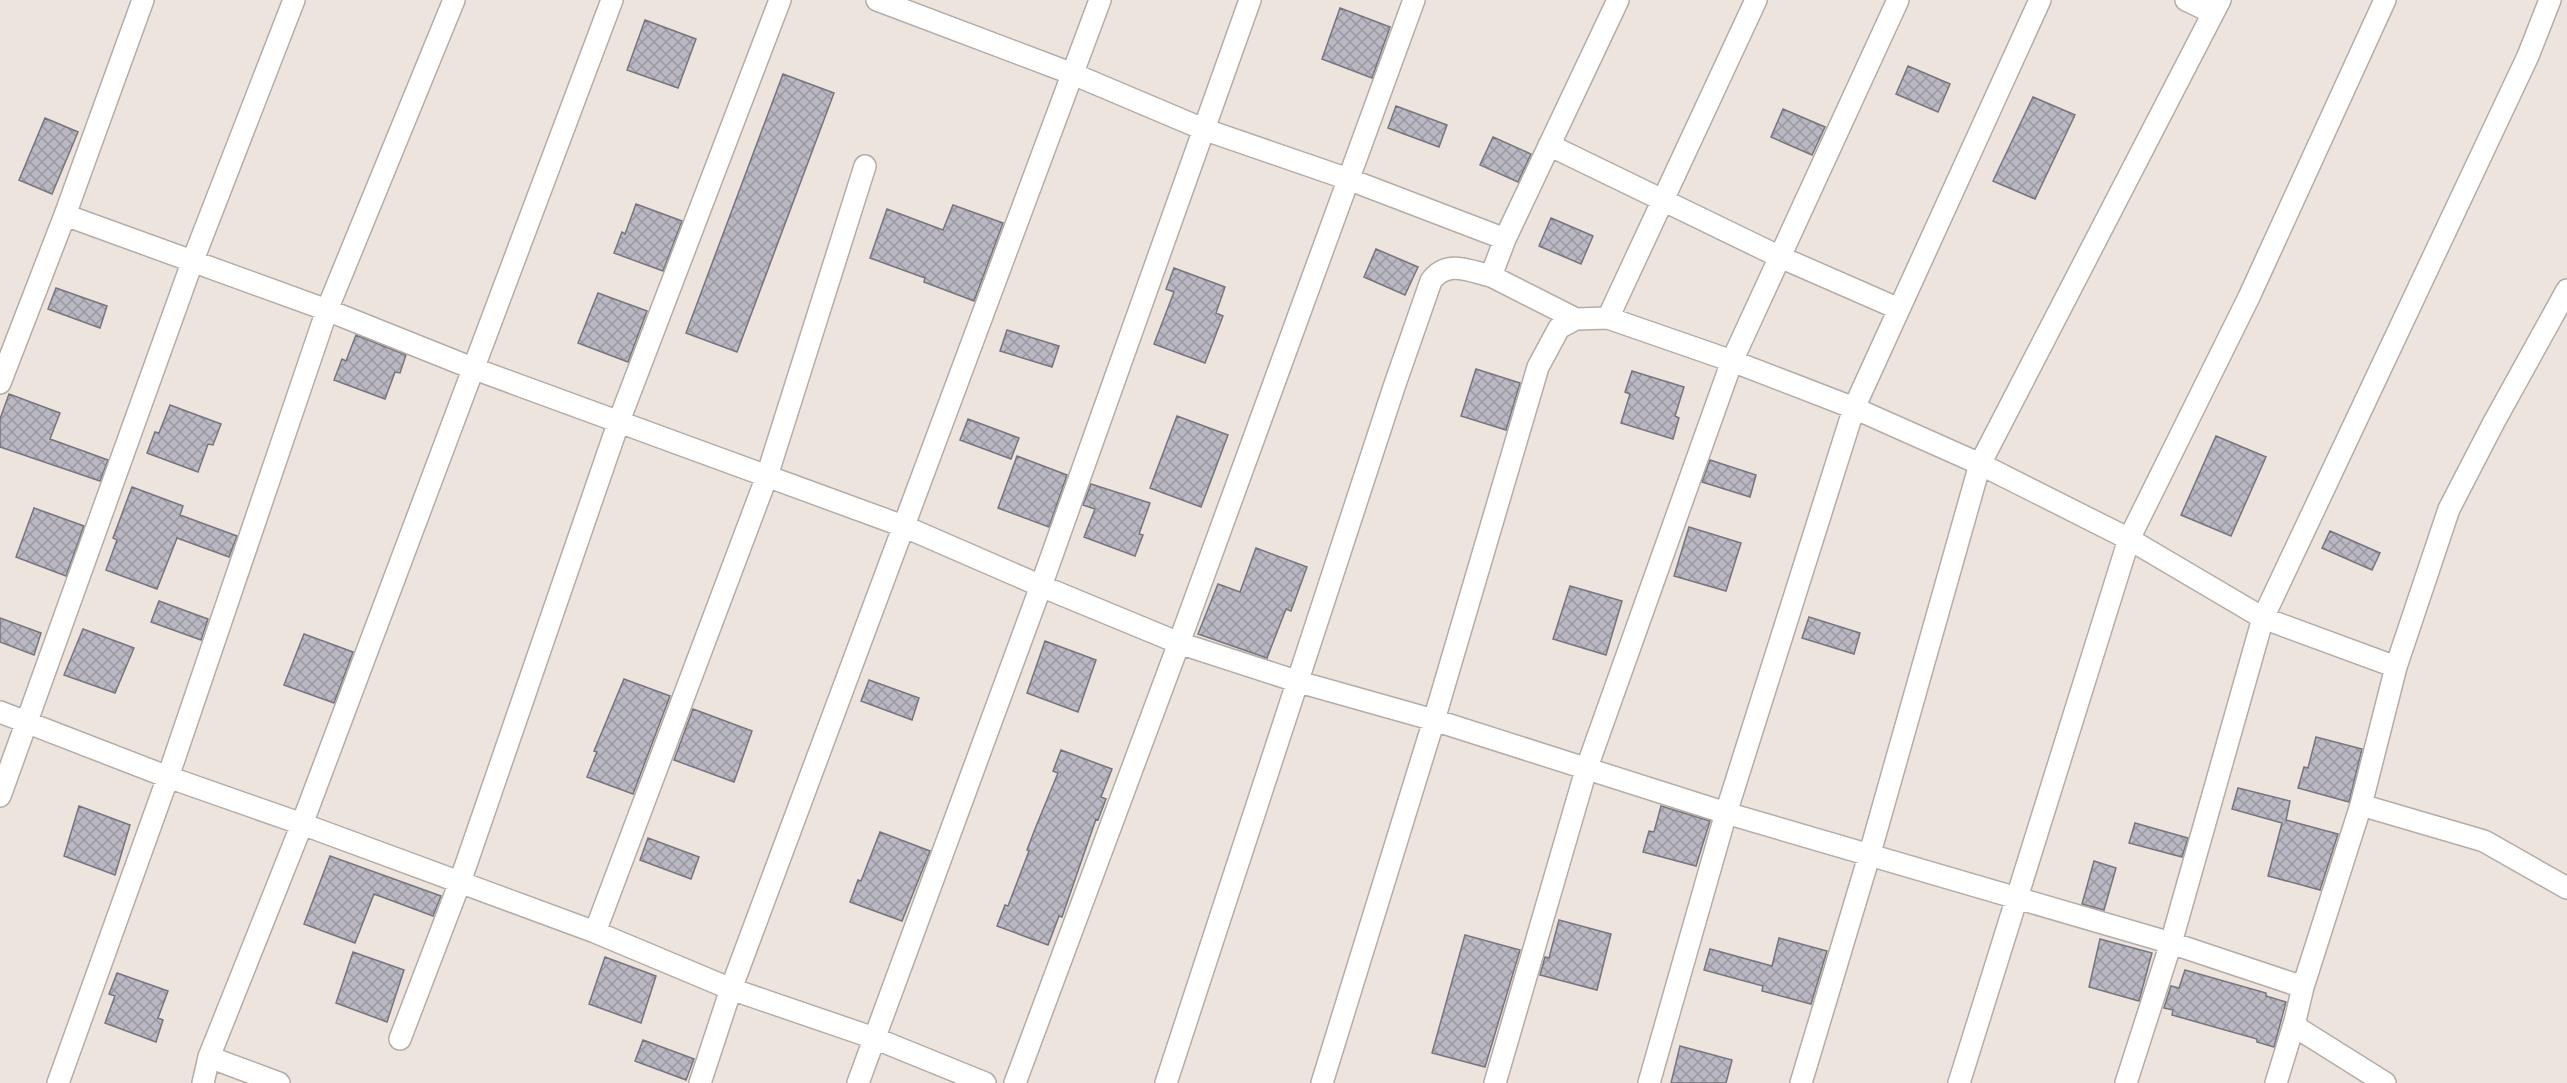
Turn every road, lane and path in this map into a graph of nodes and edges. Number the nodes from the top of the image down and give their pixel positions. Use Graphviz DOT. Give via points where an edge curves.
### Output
graph roads {
  1 [pos="143,0"];
  2 [pos="454,0"];
  3 [pos="612,0"];
  4 [pos="780,0"];
  5 [pos="877,0"];
  6 [pos="1100,0"];
  7 [pos="1250,0"];
  8 [pos="1414,0"];
  9 [pos="1618,0"];
  10 [pos="1756,0"];
  11 [pos="1898,0"];
  12 [pos="2040,0"];
  13 [pos="2186,0"];
  14 [pos="2385,0"];
  15 [pos="2550,0"];
  16 [pos="289,2"];
  17 [pos="2217,6"];
  18 [pos="1073,74"];
  19 [pos="1203,129"];
  20 [pos="1549,145"];
  21 [pos="865,166"];
  22 [pos="1347,179"];
  23 [pos="1662,200"];
  24 [pos="65,215"];
  25 [pos="1505,239"];
  26 [pos="1780,257"];
  27 [pos="193,261"];
  28 [pos="1491,276"];
  29 [pos="2567,291"];
  30 [pos="1899,309"];
  31 [pos="327,310"];
  32 [pos="1608,318"];
  33 [pos="1576,319"];
  34 [pos="4,361"];
  35 [pos="1732,361"];
  36 [pos="472,368"];
  37 [pos="0,383"];
  38 [pos="1854,408"];
  39 [pos="619,421"];
  40 [pos="1980,464"];
  41 [pos="767,476"];
  42 [pos="903,526"];
  43 [pos="2129,539"];
  44 [pos="1041,586"];
  45 [pos="2263,618"];
  46 [pos="1179,644"];
  47 [pos="2396,667"];
  48 [pos="1299,682"];
  49 [pos="0,712"];
  50 [pos="1434,720"];
  51 [pos="25,722"];
  52 [pos="1586,770"];
  53 [pos="168,777"];
  54 [pos="0,796"];
  55 [pos="2361,805"];
  56 [pos="1726,813"];
  57 [pos="302,824"];
  58 [pos="1870,854"];
  59 [pos="460,882"];
  60 [pos="2567,888"];
  61 [pos="2015,897"];
  62 [pos="595,932"];
  63 [pos="2171,943"];
  64 [pos="2303,987"];
  65 [pos="731,989"];
  66 [pos="2295,1021"];
  67 [pos="874,1038"];
  68 [pos="400,1039"];
  69 [pos="209,1057"];
  70 [pos="58,1083"];
  71 [pos="203,1083"];
  72 [pos="279,1083"];
  73 [pos="700,1083"];
  74 [pos="858,1083"];
  75 [pos="985,1083"];
  76 [pos="1015,1083"];
  77 [pos="1166,1083"];
  78 [pos="1322,1083"];
  79 [pos="1495,1083"];
  80 [pos="1649,1083"];
  81 [pos="1801,1083"];
  82 [pos="1959,1083"];
  83 [pos="2126,1083"];
  84 [pos="2276,1083"];
  85 [pos="2385,1083"];
  1 -- 24 [label="street"];
  2 -- 31 [label="street"];
  3 -- 36 [label="street"];
  4 -- 39 [label="street"];
  5 -- 18 [label="street"];
  6 -- 18 [label="street"];
  7 -- 19 [label="street"];
  8 -- 22 [label="street"];
  9 -- 20 [label="street"];
  10 -- 23 [label="street"];
  11 -- 26 [label="street"];
  12 -- 30 [label="street"];
  13 -- 17 [label="street"];
  14 -- 43 [label="street" via="2249,297"];
  15 -- 45 [label="street" via="2528,56"];
  16 -- 27 [label="street"];
  17 -- 40 [label="street"];
  18 -- 19 [label="street"];
  18 -- 42 [label="street"];
  19 -- 22 [label="street"];
  19 -- 44 [label="street"];
  20 -- 23 [label="street"];
  20 -- 25 [label="street"];
  21 -- 41 [label="street"];
  22 -- 25 [label="street"];
  22 -- 46 [label="street"];
  23 -- 26 [label="street"];
  23 -- 32 [label="street"];
  24 -- 27 [label="street"];
  24 -- 34 [label="street"];
  25 -- 28 [label="street"];
  26 -- 30 [label="street"];
  26 -- 35 [label="street"];
  27 -- 31 [label="street"];
  27 -- 51 [label="street"];
  28 -- 33 [label="street"];
  28 -- 48 [label="street" via="1454,267 1443,268 1431,281"];
  29 -- 47 [label="street" via="2493,422 2450,509"];
  30 -- 38 [label="street"];
  31 -- 36 [label="street"];
  31 -- 53 [label="street"];
  32 -- 33 [label="street"];
  32 -- 35 [label="street"];
  33 -- 50 [label="street" via="1559,328 1538,367"];
  34 -- 37 [label="street"];
  35 -- 38 [label="street"];
  35 -- 52 [label="street"];
  36 -- 39 [label="street"];
  36 -- 57 [label="street"];
  38 -- 40 [label="street"];
  38 -- 56 [label="street"];
  39 -- 41 [label="street"];
  39 -- 59 [label="street"];
  40 -- 43 [label="street"];
  40 -- 58 [label="street"];
  41 -- 42 [label="street"];
  41 -- 62 [label="street"];
  42 -- 44 [label="street"];
  42 -- 65 [label="street"];
  43 -- 45 [label="street"];
  43 -- 61 [label="street"];
  44 -- 46 [label="street"];
  44 -- 67 [label="street"];
  45 -- 47 [label="street"];
  45 -- 63 [label="street"];
  46 -- 48 [label="street"];
  46 -- 76 [label="street"];
  47 -- 55 [label="street"];
  48 -- 50 [label="street"];
  48 -- 77 [label="street"];
  49 -- 51 [label="street"];
  50 -- 52 [label="street"];
  50 -- 78 [label="street"];
  51 -- 53 [label="street"];
  51 -- 54 [label="street"];
  52 -- 56 [label="street"];
  52 -- 79 [label="street"];
  53 -- 57 [label="street"];
  53 -- 70 [label="street"];
  55 -- 60 [label="street" via="2484,841"];
  55 -- 64 [label="street"];
  56 -- 58 [label="street"];
  56 -- 80 [label="street"];
  57 -- 59 [label="street"];
  57 -- 69 [label="street"];
  58 -- 61 [label="street"];
  58 -- 81 [label="street"];
  59 -- 62 [label="street"];
  59 -- 68 [label="street"];
  61 -- 63 [label="street"];
  61 -- 82 [label="street"];
  62 -- 65 [label="street"];
  63 -- 64 [label="street"];
  63 -- 83 [label="street"];
  64 -- 66 [label="street"];
  65 -- 67 [label="street"];
  65 -- 73 [label="street"];
  66 -- 84 [label="street"];
  66 -- 85 [label="street" via="2313,1040"];
  67 -- 74 [label="street"];
  67 -- 75 [label="street"];
  69 -- 71 [label="street"];
  69 -- 72 [label="street"];
}
